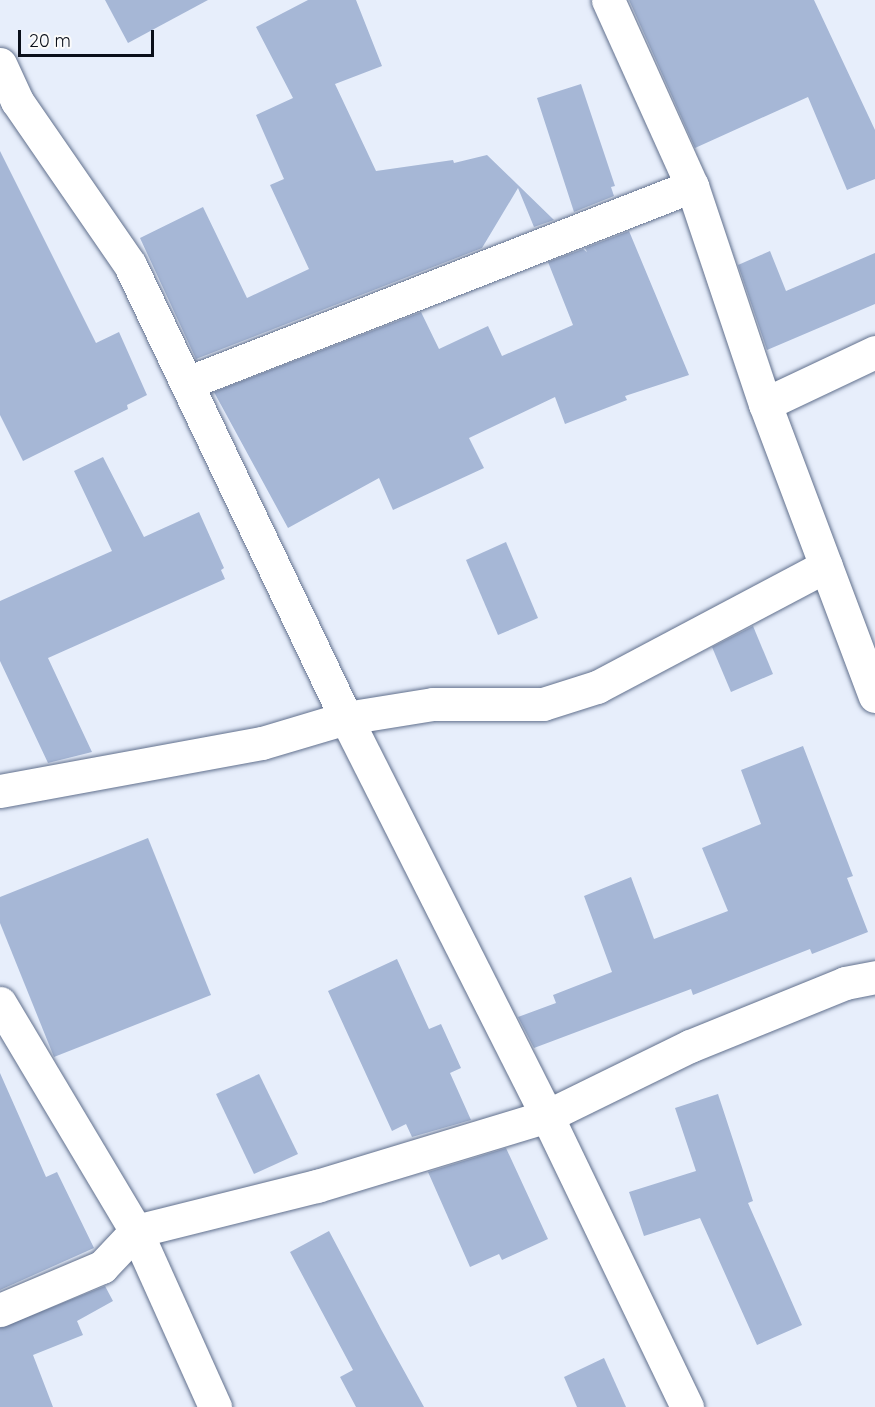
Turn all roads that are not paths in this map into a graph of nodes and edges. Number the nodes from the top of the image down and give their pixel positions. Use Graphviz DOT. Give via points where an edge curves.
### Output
graph roads {
  1 [pos="608,0"];
  2 [pos="0,64"];
  3 [pos="692,186"];
  4 [pos="875,352"];
  5 [pos="187,383"];
  6 [pos="765,404"];
  7 [pos="826,566"];
  8 [pos="875,696"];
  9 [pos="346,718"];
  10 [pos="0,791"];
  11 [pos="875,977"];
  12 [pos="0,1003"];
  13 [pos="547,1116"];
  14 [pos="136,1231"];
  15 [pos="0,1310"];
  16 [pos="215,1407"];
  17 [pos="687,1407"];
  1 -- 3 [label="street"];
  2 -- 5 [label="street" via="17,101 130,265"];
  3 -- 5 [label="street"];
  3 -- 6 [label="street"];
  4 -- 6 [label="street"];
  5 -- 9 [label="street"];
  6 -- 7 [label="street"];
  7 -- 8 [label="street"];
  7 -- 9 [label="street" via="597,687 543,704 433,704"];
  9 -- 10 [label="street" via="262,743"];
  9 -- 13 [label="street"];
  11 -- 13 [label="street" via="835,987 690,1046"];
  12 -- 14 [label="street"];
  13 -- 14 [label="street" via="318,1186"];
  13 -- 17 [label="street"];
  14 -- 15 [label="street" via="102,1267"];
  14 -- 16 [label="street"];
}
